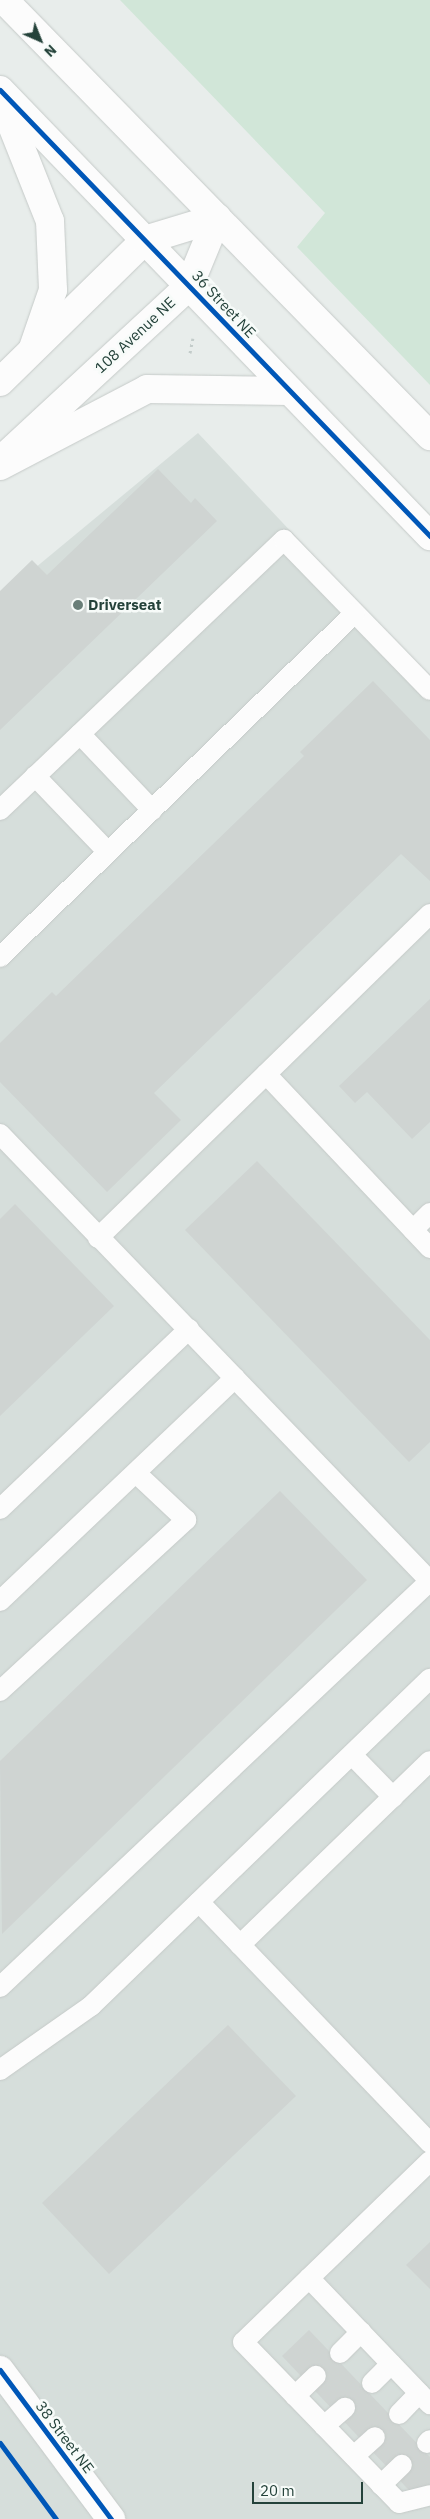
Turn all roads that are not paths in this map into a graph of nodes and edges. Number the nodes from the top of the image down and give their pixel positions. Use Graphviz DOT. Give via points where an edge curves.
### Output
graph roads {
  1 [pos="4,0"];
  2 [pos="0,90"];
  3 [pos="0,97"];
  4 [pos="217,218"];
  5 [pos="145,240"];
  6 [pos="189,286"];
  7 [pos="33,348"];
  8 [pos="0,382"];
  9 [pos="289,391"];
  10 [pos="430,436"];
  11 [pos="0,461"];
  12 [pos="0,466"];
  13 [pos="430,536"];
  14 [pos="355,613"];
  15 [pos="430,690"];
  16 [pos="80,734"];
  17 [pos="35,776"];
  18 [pos="0,810"];
  19 [pos="152,810"];
  20 [pos="108,852"];
  21 [pos="430,914"];
  22 [pos="0,957"];
  23 [pos="266,1074"];
  24 [pos="4,1146"];
  25 [pos="430,1213"];
  26 [pos="413,1230"];
  27 [pos="98,1238"];
  28 [pos="430,1248"];
  29 [pos="189,1329"];
  30 [pos="235,1378"];
  31 [pos="136,1473"];
  32 [pos="0,1509"];
  33 [pos="430,1581"];
  34 [pos="0,1601"];
  35 [pos="430,1679"];
  36 [pos="0,1691"];
  37 [pos="352,1755"];
  38 [pos="430,1761"];
  39 [pos="393,1798"];
  40 [pos="199,1902"];
  41 [pos="240,1944"];
  42 [pos="0,1987"];
  43 [pos="0,2070"];
  44 [pos="430,2143"];
  45 [pos="430,2160"];
  46 [pos="310,2278"];
  47 [pos="361,2332"];
  48 [pos="340,2353"];
  49 [pos="391,2364"];
  50 [pos="0,2370"];
  51 [pos="316,2376"];
  52 [pos="372,2383"];
  53 [pos="295,2396"];
  54 [pos="425,2399"];
  55 [pos="345,2408"];
  56 [pos="399,2414"];
  57 [pos="324,2426"];
  58 [pos="375,2437"];
  59 [pos="354,2456"];
  60 [pos="402,2465"];
  61 [pos="381,2485"];
  62 [pos="430,2495"];
  63 [pos="110,2519"];
  1 -- 4 [label="street"];
  2 -- 5 [label="street, 36 Street NE"];
  3 -- 7 [label="street" via="50,221 53,290"];
  4 -- 5 [label="street"];
  4 -- 6 [label="street, 108 Avenue NE"];
  4 -- 10 [label="street"];
  5 -- 6 [label="street, 36 Street NE"];
  5 -- 7 [label="street"];
  6 -- 9 [label="street, 36 Street NE"];
  6 -- 11 [label="street, 108 Avenue NE"];
  7 -- 8 [label="street"];
  9 -- 12 [label="street" via="147,389"];
  9 -- 13 [label="street, 36 Street NE"];
  14 -- 15 [label="lane"];
  14 -- 16 [label="lane" via="284,540"];
  14 -- 19 [label="lane"];
  16 -- 17 [label="lane"];
  16 -- 19 [label="lane"];
  17 -- 18 [label="lane"];
  17 -- 20 [label="lane"];
  19 -- 20 [label="lane"];
  20 -- 22 [label="lane"];
  21 -- 23 [label="lane"];
  23 -- 26 [label="lane"];
  23 -- 27 [label="lane"];
  24 -- 27 [label="lane"];
  25 -- 26 [label="lane"];
  26 -- 28 [label="lane"];
  27 -- 29 [label="lane"];
  29 -- 30 [label="lane"];
  29 -- 32 [label="lane"];
  30 -- 31 [label="lane"];
  30 -- 33 [label="lane"];
  31 -- 34 [label="lane"];
  31 -- 36 [label="lane" via="186,1520"];
  33 -- 42 [label="lane"];
  35 -- 37 [label="lane"];
  37 -- 39 [label="lane"];
  37 -- 40 [label="lane"];
  38 -- 39 [label="lane"];
  39 -- 41 [label="lane"];
  40 -- 41 [label="lane"];
  40 -- 43 [label="lane" via="91,2006"];
  41 -- 44 [label="lane"];
  45 -- 46 [label="lane"];
  46 -- 47 [label="lane"];
  46 -- 53 [label="lane" via="243,2342"];
  47 -- 48 [label="lane"];
  47 -- 49 [label="lane"];
  49 -- 52 [label="lane"];
  49 -- 54 [label="lane"];
  50 -- 63 [label="street, 38 Street NE"];
  51 -- 53 [label="lane"];
  53 -- 57 [label="lane"];
  54 -- 56 [label="lane"];
  55 -- 57 [label="lane"];
  57 -- 59 [label="lane"];
  58 -- 59 [label="lane"];
  59 -- 61 [label="lane"];
  60 -- 61 [label="lane"];
  61 -- 62 [label="lane" via="399,2503"];
}
